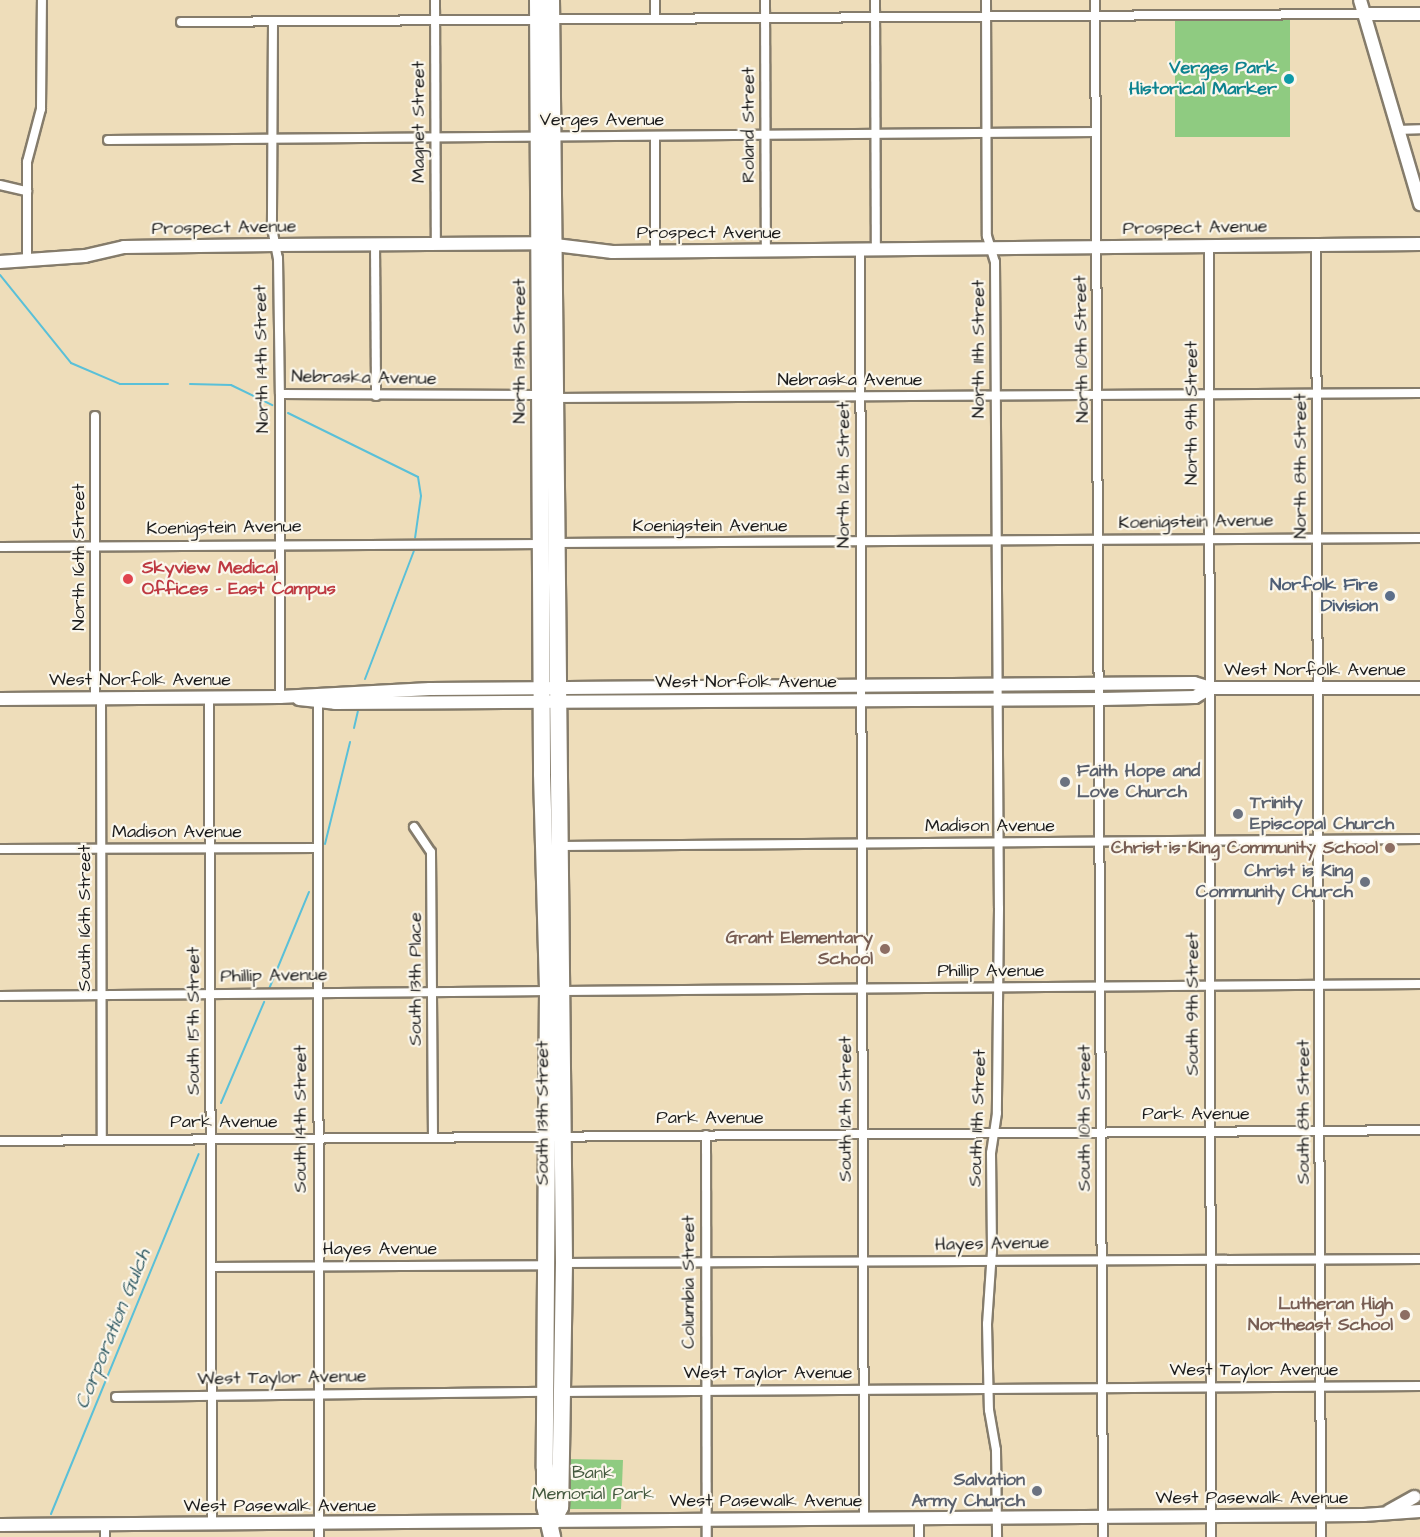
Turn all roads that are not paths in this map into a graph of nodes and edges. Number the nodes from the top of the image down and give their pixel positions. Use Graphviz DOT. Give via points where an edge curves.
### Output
graph roads {
  1 [pos="42,0"];
  2 [pos="435,0"];
  3 [pos="538,0"];
  4 [pos="551,0"];
  5 [pos="655,0"];
  6 [pos="765,0"];
  7 [pos="875,0"];
  8 [pos="986,0"];
  9 [pos="1095,0"];
  10 [pos="1360,0"];
  11 [pos="1365,14"];
  12 [pos="1420,14"];
  13 [pos="986,16"];
  14 [pos="1095,16"];
  15 [pos="875,17"];
  16 [pos="765,18"];
  17 [pos="655,19"];
  18 [pos="435,21"];
  19 [pos="544,21"];
  20 [pos="181,22"];
  21 [pos="273,22"];
  22 [pos="1420,129"];
  23 [pos="1397,130"];
  24 [pos="986,132"];
  25 [pos="1096,132"];
  26 [pos="765,134"];
  27 [pos="877,134"];
  28 [pos="655,136"];
  29 [pos="272,137"];
  30 [pos="435,137"];
  31 [pos="546,137"];
  32 [pos="108,140"];
  33 [pos="0,185"];
  34 [pos="27,191"];
  35 [pos="1420,204"];
  36 [pos="546,243"];
  37 [pos="375,244"];
  38 [pos="436,244"];
  39 [pos="1420,244"];
  40 [pos="275,245"];
  41 [pos="1316,245"];
  42 [pos="1209,246"];
  43 [pos="1097,247"];
  44 [pos="992,249"];
  45 [pos="766,250"];
  46 [pos="860,250"];
  47 [pos="876,250"];
  48 [pos="655,251"];
  49 [pos="27,260"];
  50 [pos="0,262"];
  51 [pos="1317,393"];
  52 [pos="1420,393"];
  53 [pos="280,394"];
  54 [pos="1208,394"];
  55 [pos="995,395"];
  56 [pos="1099,395"];
  57 [pos="376,396"];
  58 [pos="860,396"];
  59 [pos="546,397"];
  60 [pos="95,416"];
  61 [pos="1318,538"];
  62 [pos="1420,538"];
  63 [pos="996,539"];
  64 [pos="1209,539"];
  65 [pos="1099,540"];
  66 [pos="861,541"];
  67 [pos="547,543"];
  68 [pos="279,544"];
  69 [pos="96,546"];
  70 [pos="0,547"];
  71 [pos="1102,684"];
  72 [pos="998,685"];
  73 [pos="861,686"];
  74 [pos="1210,688"];
  75 [pos="1320,688"];
  76 [pos="1420,688"];
  77 [pos="549,695"];
  78 [pos="209,697"];
  79 [pos="280,697"];
  80 [pos="98,698"];
  81 [pos="998,698"];
  82 [pos="0,699"];
  83 [pos="861,699"];
  84 [pos="1102,699"];
  85 [pos="318,702"];
  86 [pos="414,826"];
  87 [pos="1320,839"];
  88 [pos="1420,839"];
  89 [pos="1102,841"];
  90 [pos="1210,841"];
  91 [pos="862,843"];
  92 [pos="999,843"];
  93 [pos="560,846"];
  94 [pos="318,848"];
  95 [pos="0,849"];
  96 [pos="100,849"];
  97 [pos="210,849"];
  98 [pos="1420,984"];
  99 [pos="1321,985"];
  100 [pos="1102,986"];
  101 [pos="1211,986"];
  102 [pos="998,987"];
  103 [pos="863,988"];
  104 [pos="433,991"];
  105 [pos="555,991"];
  106 [pos="318,993"];
  107 [pos="210,994"];
  108 [pos="102,995"];
  109 [pos="0,996"];
  110 [pos="1209,1130"];
  111 [pos="1321,1131"];
  112 [pos="1420,1131"];
  113 [pos="995,1132"];
  114 [pos="1101,1132"];
  115 [pos="862,1134"];
  116 [pos="706,1135"];
  117 [pos="434,1136"];
  118 [pos="556,1136"];
  119 [pos="210,1138"];
  120 [pos="102,1139"];
  121 [pos="318,1139"];
  122 [pos="0,1141"];
  123 [pos="1320,1258"];
  124 [pos="1102,1259"];
  125 [pos="1420,1259"];
  126 [pos="1211,1260"];
  127 [pos="991,1261"];
  128 [pos="864,1262"];
  129 [pos="706,1263"];
  130 [pos="556,1264"];
  131 [pos="318,1266"];
  132 [pos="211,1267"];
  133 [pos="1320,1386"];
  134 [pos="1420,1386"];
  135 [pos="1211,1387"];
  136 [pos="988,1388"];
  137 [pos="1103,1388"];
  138 [pos="864,1389"];
  139 [pos="706,1390"];
  140 [pos="554,1392"];
  141 [pos="318,1395"];
  142 [pos="116,1396"];
  143 [pos="211,1396"];
  144 [pos="1417,1492"];
  145 [pos="1420,1511"];
  146 [pos="1388,1512"];
  147 [pos="1210,1515"];
  148 [pos="1321,1515"];
  149 [pos="1103,1517"];
  150 [pos="997,1518"];
  151 [pos="707,1519"];
  152 [pos="864,1519"];
  153 [pos="919,1519"];
  154 [pos="0,1525"];
  155 [pos="212,1525"];
  156 [pos="552,1530"];
  157 [pos="105,1531"];
  158 [pos="318,1531"];
  159 [pos="707,1537"];
  160 [pos="919,1537"];
  161 [pos="997,1537"];
  162 [pos="1103,1537"];
  163 [pos="1211,1537"];
  164 [pos="1321,1537"];
  1 -- 34 [label="street" via="41,109 27,162"];
  2 -- 18 [label="street, Magnet Street"];
  3 -- 19 [label="highway, North 13th Street"];
  4 -- 19 [label="highway, North 13th Street"];
  5 -- 17 [label="street"];
  6 -- 16 [label="street, Roland Street"];
  7 -- 15 [label="street"];
  8 -- 13 [label="street, North 11th Street"];
  9 -- 14 [label="street, North 10th Street"];
  10 -- 11 [label="street"];
  11 -- 12 [label="street"];
  11 -- 14 [label="street"];
  11 -- 23 [label="street"];
  13 -- 14 [label="street"];
  13 -- 15 [label="street"];
  13 -- 24 [label="street, North 11th Street"];
  14 -- 25 [label="street, North 10th Street"];
  15 -- 16 [label="street"];
  15 -- 27 [label="street"];
  16 -- 17 [label="street"];
  16 -- 26 [label="street, Roland Street"];
  17 -- 19 [label="street"];
  18 -- 19 [label="street"];
  18 -- 21 [label="street"];
  18 -- 30 [label="street, Magnet Street"];
  19 -- 31 [label="highway, North 13th Street"];
  20 -- 21 [label="street"];
  21 -- 29 [label="street, North 14th Street"];
  22 -- 23 [label="street"];
  23 -- 35 [label="street"];
  24 -- 25 [label="street, Verges Avenue"];
  24 -- 27 [label="street, Verges Avenue"];
  24 -- 44 [label="street, North 11th Street" via="987,236"];
  25 -- 43 [label="street, North 10th Street"];
  26 -- 27 [label="street, Verges Avenue"];
  26 -- 28 [label="street, Verges Avenue"];
  26 -- 45 [label="street, Roland Street"];
  27 -- 47 [label="street"];
  28 -- 31 [label="street, Verges Avenue"];
  28 -- 48 [label="street"];
  29 -- 30 [label="street, Verges Avenue"];
  29 -- 32 [label="street, Verges Avenue"];
  29 -- 40 [label="street, North 14th Street"];
  30 -- 31 [label="street, Verges Avenue"];
  30 -- 38 [label="street, Magnet Street"];
  31 -- 36 [label="highway, North 13th Street"];
  33 -- 34 [label="street"];
  34 -- 49 [label="street"];
  36 -- 38 [label="street, Prospect Avenue"];
  36 -- 48 [label="street, Prospect Avenue" via="590,252"];
  36 -- 59 [label="highway, North 13th Street"];
  37 -- 38 [label="street, Prospect Avenue"];
  37 -- 40 [label="street, Prospect Avenue"];
  37 -- 57 [label="street"];
  39 -- 41 [label="street, Prospect Avenue"];
  40 -- 49 [label="street, Prospect Avenue" via="124,247 85,256"];
  40 -- 53 [label="street, North 14th Street"];
  41 -- 42 [label="street, Prospect Avenue"];
  41 -- 51 [label="street, North 8th Street"];
  42 -- 43 [label="street, Prospect Avenue"];
  42 -- 54 [label="street, North 9th Street"];
  43 -- 44 [label="street, Prospect Avenue"];
  43 -- 56 [label="street, North 10th Street"];
  44 -- 47 [label="street, Prospect Avenue"];
  44 -- 55 [label="street, North 11th Street"];
  45 -- 46 [label="street, Prospect Avenue"];
  45 -- 48 [label="street, Prospect Avenue"];
  46 -- 47 [label="street, Prospect Avenue"];
  46 -- 58 [label="street, North 12th Street"];
  49 -- 50 [label="street, Prospect Avenue"];
  51 -- 52 [label="street, Nebraska Avenue"];
  51 -- 54 [label="street, Nebraska Avenue"];
  51 -- 61 [label="street, North 8th Street"];
  53 -- 57 [label="street, Nebraska Avenue"];
  53 -- 68 [label="street, North 14th Street"];
  54 -- 56 [label="street, Nebraska Avenue"];
  54 -- 64 [label="street, North 9th Street"];
  55 -- 56 [label="street, Nebraska Avenue"];
  55 -- 58 [label="street, Nebraska Avenue"];
  55 -- 63 [label="street, North 11th Street"];
  56 -- 65 [label="street, North 10th Street"];
  57 -- 59 [label="street, Nebraska Avenue"];
  58 -- 59 [label="street, Nebraska Avenue"];
  58 -- 66 [label="street, North 12th Street"];
  59 -- 67 [label="highway, North 13th Street"];
  60 -- 69 [label="street, North 16th Street"];
  61 -- 62 [label="street, Koenigstein Avenue"];
  61 -- 64 [label="street, Koenigstein Avenue"];
  61 -- 75 [label="street, North 8th Street"];
  63 -- 65 [label="street, Koenigstein Avenue"];
  63 -- 66 [label="street, Koenigstein Avenue"];
  63 -- 72 [label="street, North 11th Street"];
  64 -- 65 [label="street, Koenigstein Avenue"];
  64 -- 74 [label="street, North 9th Street"];
  65 -- 71 [label="street, North 10th Street"];
  66 -- 67 [label="street, Koenigstein Avenue"];
  66 -- 73 [label="street, North 12th Street"];
  67 -- 68 [label="street, Koenigstein Avenue"];
  67 -- 77 [label="highway, North 13th Street"];
  68 -- 69 [label="street, Koenigstein Avenue"];
  68 -- 79 [label="street, North 14th Street"];
  69 -- 70 [label="street, Koenigstein Avenue"];
  69 -- 80 [label="street, North 16th Street"];
  71 -- 72 [label="street, West Norfolk Avenue"];
  71 -- 74 [label="street, West Norfolk Avenue" via="1194,683"];
  71 -- 84 [label="street, North 10th Street"];
  72 -- 73 [label="street, West Norfolk Avenue"];
  72 -- 81 [label="street, North 11th Street"];
  73 -- 77 [label="street, West Norfolk Avenue"];
  73 -- 83 [label="street, North 12th Street"];
  74 -- 75 [label="street, West Norfolk Avenue"];
  74 -- 84 [label="street, West Norfolk Avenue" via="1195,697"];
  74 -- 90 [label="street, South 9th Street"];
  75 -- 76 [label="street, West Norfolk Avenue"];
  75 -- 87 [label="street, South 8th Street"];
  77 -- 79 [label="street, West Norfolk Avenue" via="334,691"];
  77 -- 83 [label="street, West Norfolk Avenue"];
  77 -- 85 [label="street, West Norfolk Avenue"];
  77 -- 93 [label="highway, South 13th Street"];
  77 -- 105 [label="highway, South 13th Street"];
  78 -- 79 [label="street, West Norfolk Avenue"];
  78 -- 80 [label="street, West Norfolk Avenue"];
  78 -- 97 [label="street, South 15th Street"];
  79 -- 85 [label="street, West Norfolk Avenue"];
  80 -- 82 [label="street, West Norfolk Avenue"];
  80 -- 96 [label="street, South 16th Street"];
  81 -- 83 [label="street, West Norfolk Avenue"];
  81 -- 84 [label="street, West Norfolk Avenue"];
  81 -- 92 [label="street, South 11th Street"];
  83 -- 91 [label="street, South 12th Street"];
  84 -- 89 [label="street, South 10th Street"];
  85 -- 94 [label="street, South 14th Street"];
  86 -- 104 [label="street, South 13th Place" via="431,852"];
  87 -- 88 [label="street, Madison Avenue"];
  87 -- 90 [label="street, Madison Avenue"];
  87 -- 99 [label="street, South 8th Street"];
  89 -- 90 [label="street, Madison Avenue"];
  89 -- 92 [label="street, Madison Avenue"];
  89 -- 100 [label="street, South 10th Street"];
  90 -- 101 [label="street, South 9th Street"];
  91 -- 92 [label="street, Madison Avenue"];
  91 -- 93 [label="street, Madison Avenue"];
  91 -- 103 [label="street, South 12th Street"];
  92 -- 102 [label="street, South 11th Street"];
  93 -- 105 [label="highway, South 13th Street"];
  94 -- 97 [label="street, Madison Avenue"];
  94 -- 106 [label="street, South 14th Street"];
  95 -- 96 [label="street, Madison Avenue"];
  96 -- 97 [label="street, Madison Avenue"];
  96 -- 108 [label="street, South 16th Street"];
  97 -- 107 [label="street, South 15th Street"];
  98 -- 99 [label="street, Phillip Avenue"];
  99 -- 101 [label="street, Phillip Avenue"];
  99 -- 111 [label="street, South 8th Street"];
  100 -- 101 [label="street, Phillip Avenue"];
  100 -- 102 [label="street, Phillip Avenue"];
  100 -- 114 [label="street, South 10th Street"];
  101 -- 110 [label="street, South 9th Street"];
  102 -- 103 [label="street, Phillip Avenue"];
  102 -- 113 [label="street, South 11th Street"];
  103 -- 105 [label="street, Phillip Avenue"];
  103 -- 115 [label="street, South 12th Street"];
  104 -- 105 [label="street, Phillip Avenue"];
  104 -- 106 [label="street, Phillip Avenue"];
  104 -- 117 [label="street, South 13th Place"];
  105 -- 118 [label="highway, South 13th Street"];
  106 -- 107 [label="street, Phillip Avenue"];
  106 -- 121 [label="street, South 14th Street"];
  107 -- 108 [label="street, Phillip Avenue"];
  107 -- 119 [label="street, South 15th Street"];
  108 -- 109 [label="street, Phillip Avenue"];
  108 -- 120 [label="street, South 16th Street"];
  110 -- 111 [label="street, Park Avenue"];
  110 -- 114 [label="street, Park Avenue"];
  110 -- 126 [label="street, South 9th Street"];
  111 -- 112 [label="street, Park Avenue"];
  111 -- 123 [label="street, South 8th Street"];
  113 -- 114 [label="street, Park Avenue"];
  113 -- 115 [label="street, Park Avenue"];
  113 -- 127 [label="street, South 11th Street" via="991,1153"];
  114 -- 124 [label="street, South 10th Street"];
  115 -- 116 [label="street, Park Avenue"];
  115 -- 128 [label="street, South 12th Street"];
  116 -- 118 [label="street, Park Avenue"];
  116 -- 129 [label="street, Columbia Street"];
  117 -- 118 [label="street, Park Avenue"];
  117 -- 121 [label="street, Park Avenue"];
  118 -- 130 [label="highway, South 13th Street"];
  119 -- 120 [label="street, Park Avenue"];
  119 -- 121 [label="street, Park Avenue"];
  119 -- 132 [label="street, South 15th Street"];
  120 -- 122 [label="street, Park Avenue"];
  121 -- 131 [label="street, South 14th Street"];
  123 -- 125 [label="street, Hayes Avenue"];
  123 -- 126 [label="street, Hayes Avenue"];
  123 -- 133 [label="street, South 8th Street"];
  124 -- 126 [label="street, Hayes Avenue"];
  124 -- 127 [label="street, Hayes Avenue"];
  124 -- 137 [label="street, South 10th Street"];
  126 -- 135 [label="street, South 9th Street"];
  127 -- 128 [label="street, Hayes Avenue"];
  127 -- 136 [label="street, South 11th Street" via="987,1283"];
  128 -- 129 [label="street, Hayes Avenue"];
  128 -- 138 [label="street, South 12th Street"];
  129 -- 130 [label="street, Hayes Avenue"];
  129 -- 139 [label="street, Columbia Street"];
  130 -- 131 [label="street, Hayes Avenue"];
  130 -- 140 [label="highway, South 13th Street"];
  131 -- 132 [label="street, Hayes Avenue"];
  131 -- 141 [label="street, South 14th Street"];
  132 -- 143 [label="street, South 15th Street"];
  133 -- 134 [label="street, West Taylor Avenue"];
  133 -- 135 [label="street, West Taylor Avenue"];
  133 -- 148 [label="street, South 8th Street"];
  135 -- 137 [label="street, West Taylor Avenue"];
  135 -- 147 [label="street, South 9th Street"];
  136 -- 137 [label="street, West Taylor Avenue"];
  136 -- 138 [label="street, West Taylor Avenue"];
  136 -- 150 [label="street, South 11th Street" via="996,1450"];
  137 -- 149 [label="street, South 10th Street"];
  138 -- 139 [label="street, West Taylor Avenue"];
  138 -- 152 [label="street, South 12th Street"];
  139 -- 140 [label="street, West Taylor Avenue"];
  139 -- 151 [label="street, Columbia Street"];
  140 -- 141 [label="street, West Taylor Avenue"];
  140 -- 156 [label="highway, South 13th Street" via="545,1506"];
  141 -- 143 [label="street, West Taylor Avenue"];
  141 -- 158 [label="street, South 14th Street"];
  142 -- 143 [label="street, West Taylor Avenue"];
  143 -- 155 [label="street, South 15th Street"];
  144 -- 145 [label="street"];
  144 -- 146 [label="street, West Pasewalk Avenue"];
  145 -- 146 [label="street, West Pasewalk Avenue"];
  146 -- 148 [label="street, West Pasewalk Avenue"];
  147 -- 148 [label="street, West Pasewalk Avenue"];
  147 -- 149 [label="street, West Pasewalk Avenue"];
  147 -- 163 [label="street, South 9th Street"];
  148 -- 164 [label="street, South 8th Street"];
  149 -- 150 [label="street, West Pasewalk Avenue"];
  149 -- 162 [label="street, South 10th Street"];
  150 -- 153 [label="street, West Pasewalk Avenue"];
  150 -- 161 [label="street, South 11th Street"];
  151 -- 152 [label="street, West Pasewalk Avenue"];
  151 -- 156 [label="street, West Pasewalk Avenue"];
  151 -- 159 [label="street, Columbia Street"];
  152 -- 153 [label="street, West Pasewalk Avenue"];
  153 -- 160 [label="street"];
  154 -- 157 [label="street, West Pasewalk Avenue"];
  155 -- 157 [label="street, West Pasewalk Avenue"];
  155 -- 158 [label="street, West Pasewalk Avenue"];
  156 -- 158 [label="street, West Pasewalk Avenue"];
}
